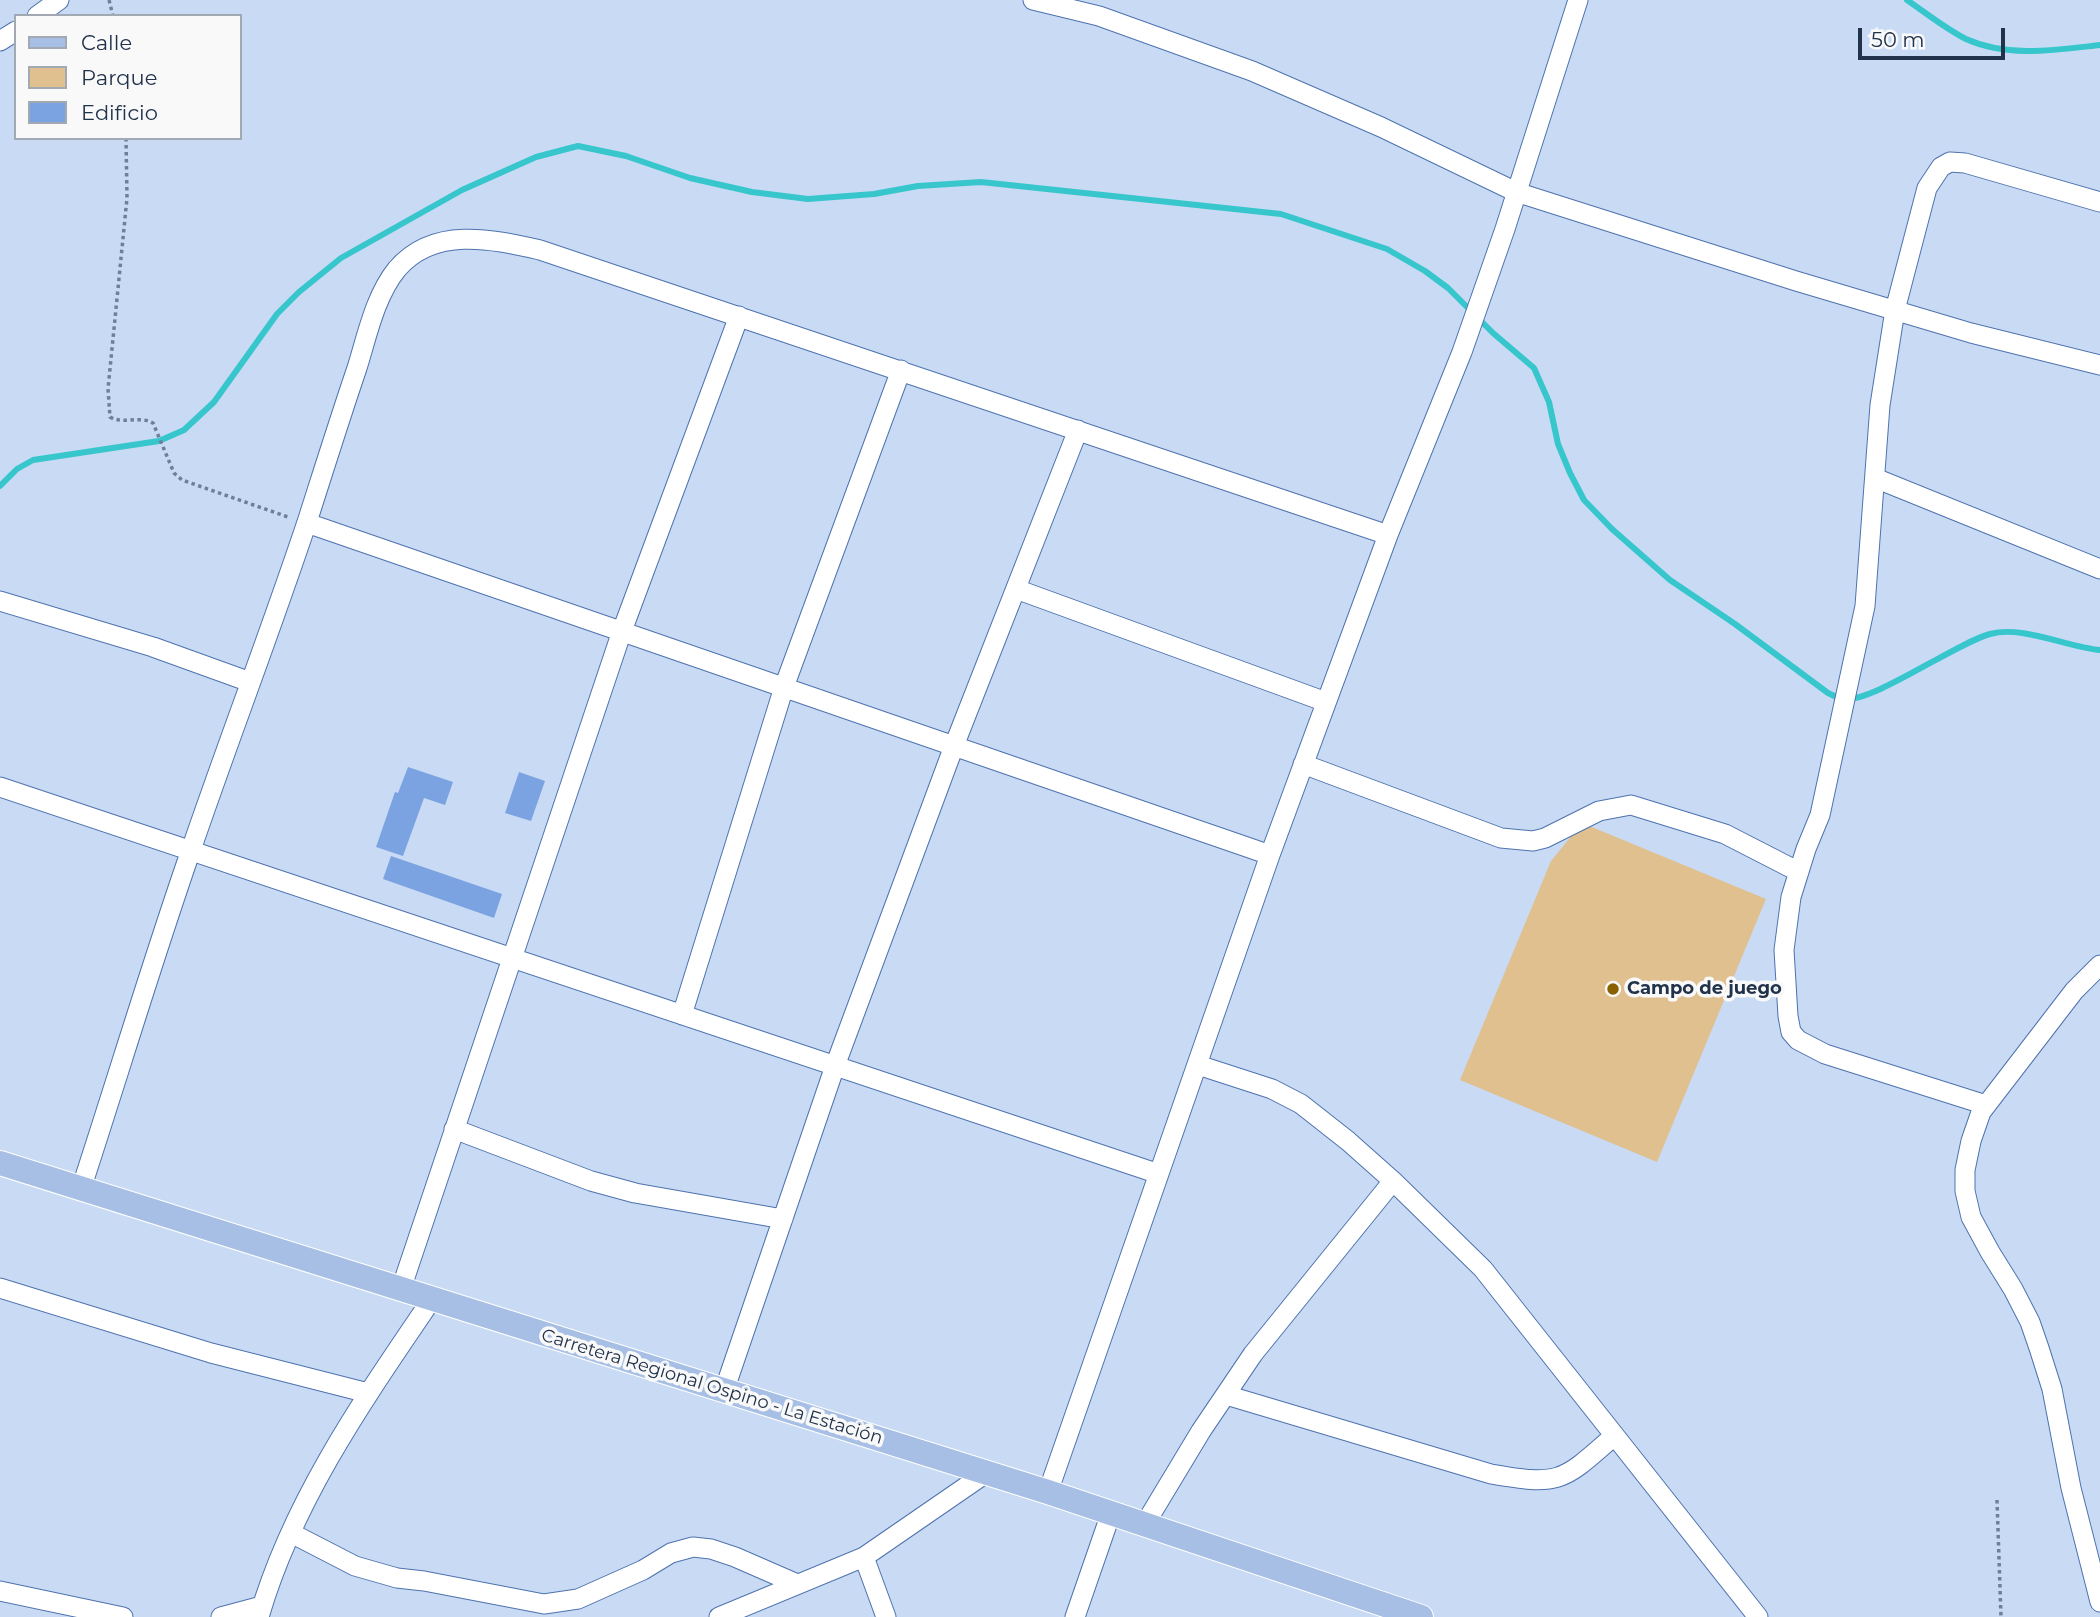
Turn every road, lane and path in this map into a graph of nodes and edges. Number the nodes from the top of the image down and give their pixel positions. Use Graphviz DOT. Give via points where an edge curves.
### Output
graph roads {
  1 [pos="59,0"];
  2 [pos="1033,0"];
  3 [pos="1578,0"];
  4 [pos="40,14"];
  5 [pos="126,140"];
  6 [pos="1516,192"];
  7 [pos="2100,202"];
  8 [pos="1895,310"];
  9 [pos="739,316"];
  10 [pos="2100,365"];
  11 [pos="901,370"];
  12 [pos="1078,430"];
  13 [pos="1875,478"];
  14 [pos="307,523"];
  15 [pos="1388,535"];
  16 [pos="2100,569"];
  17 [pos="1016,589"];
  18 [pos="0,601"];
  19 [pos="622,631"];
  20 [pos="250,682"];
  21 [pos="784,687"];
  22 [pos="1326,702"];
  23 [pos="954,746"];
  24 [pos="1303,764"];
  25 [pos="0,787"];
  26 [pos="190,851"];
  27 [pos="1270,855"];
  28 [pos="1798,872"];
  29 [pos="511,958"];
  30 [pos="2100,965"];
  31 [pos="682,1015"];
  32 [pos="1198,1065"];
  33 [pos="835,1066"];
  34 [pos="1986,1105"];
  35 [pos="454,1129"];
  36 [pos="0,1163"];
  37 [pos="1159,1174"];
  38 [pos="1393,1181"];
  39 [pos="81,1189"];
  40 [pos="783,1219"];
  41 [pos="0,1288"];
  42 [pos="401,1289"];
  43 [pos="432,1299"];
  44 [pos="724,1391"];
  45 [pos="368,1393"];
  46 [pos="1226,1395"];
  47 [pos="1614,1436"];
  48 [pos="986,1473"];
  49 [pos="1048,1492"];
  50 [pos="1997,1500"];
  51 [pos="1111,1513"];
  52 [pos="1145,1524"];
  53 [pos="291,1533"];
  54 [pos="864,1557"];
  55 [pos="797,1584"];
  56 [pos="0,1591"];
  57 [pos="2100,1602"];
  58 [pos="261,1612"];
  59 [pos="123,1617"];
  60 [pos="221,1617"];
  61 [pos="719,1617"];
  62 [pos="886,1617"];
  63 [pos="1075,1617"];
  64 [pos="1421,1617"];
  65 [pos="1758,1617"];
  66 [pos="2001,1617"];
  1 -- 4 [label="street"];
  2 -- 6 [label="street" via="1099,16 1252,71"];
  3 -- 6 [label="street"];
  5 -- 14 [label="path" via="127,198 108,388 110,417 153,423 174,474 182,480"];
  6 -- 8 [label="street"];
  6 -- 15 [label="street" via="1462,352"];
  7 -- 8 [label="street" via="1950,162 1927,188"];
  8 -- 10 [label="street"];
  8 -- 13 [label="street" via="1880,405"];
  9 -- 11 [label="street"];
  9 -- 14 [label="street" via="502,241 468,237 418,252 398,268 384,288"];
  9 -- 19 [label="street"];
  11 -- 12 [label="street"];
  11 -- 21 [label="street"];
  12 -- 15 [label="street"];
  12 -- 17 [label="street"];
  13 -- 16 [label="street"];
  13 -- 28 [label="street" via="1865,606 1820,816"];
  14 -- 19 [label="street"];
  14 -- 20 [label="street"];
  15 -- 22 [label="street"];
  17 -- 22 [label="street"];
  17 -- 23 [label="street"];
  18 -- 20 [label="street"];
  19 -- 21 [label="street"];
  19 -- 29 [label="street"];
  20 -- 26 [label="street"];
  21 -- 23 [label="street"];
  21 -- 31 [label="street"];
  22 -- 24 [label="street"];
  23 -- 27 [label="street"];
  23 -- 33 [label="street"];
  24 -- 27 [label="street"];
  24 -- 28 [label="street" via="1501,838 1545,838 1599,811 1631,805 1725,834"];
  25 -- 26 [label="street"];
  26 -- 29 [label="street"];
  26 -- 39 [label="street"];
  27 -- 32 [label="street"];
  28 -- 34 [label="street" via="1784,950 1791,1032 1825,1054"];
  29 -- 31 [label="street"];
  29 -- 35 [label="street"];
  30 -- 34 [label="street" via="2074,991"];
  31 -- 33 [label="street"];
  32 -- 37 [label="street"];
  32 -- 38 [label="street" via="1272,1089 1301,1104"];
  33 -- 37 [label="street"];
  33 -- 40 [label="street"];
  34 -- 57 [label="street" via="1971,1141 1965,1191 1971,1217 2013,1289 2039,1348"];
  35 -- 40 [label="street" via="635,1193"];
  35 -- 42 [label="street"];
  36 -- 39 [label="main road, Carretera Regional Ospino - La Estación"];
  37 -- 49 [label="street"];
  38 -- 46 [label="street" via="1253,1354"];
  38 -- 47 [label="street" via="1483,1269"];
  39 -- 42 [label="main road, Carretera Regional Ospino - La Estación"];
  40 -- 44 [label="street"];
  41 -- 45 [label="street" via="211,1353"];
  42 -- 43 [label="main road, Carretera Regional Ospino - La Estación"];
  43 -- 44 [label="main road, Carretera Regional Ospino - La Estación"];
  43 -- 45 [label="street"];
  44 -- 48 [label="main road, Carretera Regional Ospino - La Estación"];
  45 -- 53 [label="street" via="323,1466"];
  46 -- 47 [label="street" via="1491,1474 1532,1481 1575,1471"];
  46 -- 52 [label="street"];
  47 -- 65 [label="street"];
  48 -- 49 [label="main road, Carretera Regional Ospino - La Estación"];
  48 -- 54 [label="street"];
  49 -- 51 [label="main road, Carretera Regional Ospino - La Estación"];
  50 -- 66 [label="path"];
  51 -- 52 [label="main road, Carretera Regional Ospino - La Estación"];
  51 -- 63 [label="street"];
  52 -- 64 [label="main road, Carretera Regional Ospino - La Estación"];
  53 -- 55 [label="street" via="355,1566 397,1578 544,1604 578,1599 692,1547 735,1557"];
  53 -- 58 [label="street"];
  54 -- 55 [label="street"];
  54 -- 62 [label="street"];
  55 -- 61 [label="street"];
  56 -- 59 [label="street"];
  58 -- 60 [label="street"];
}
